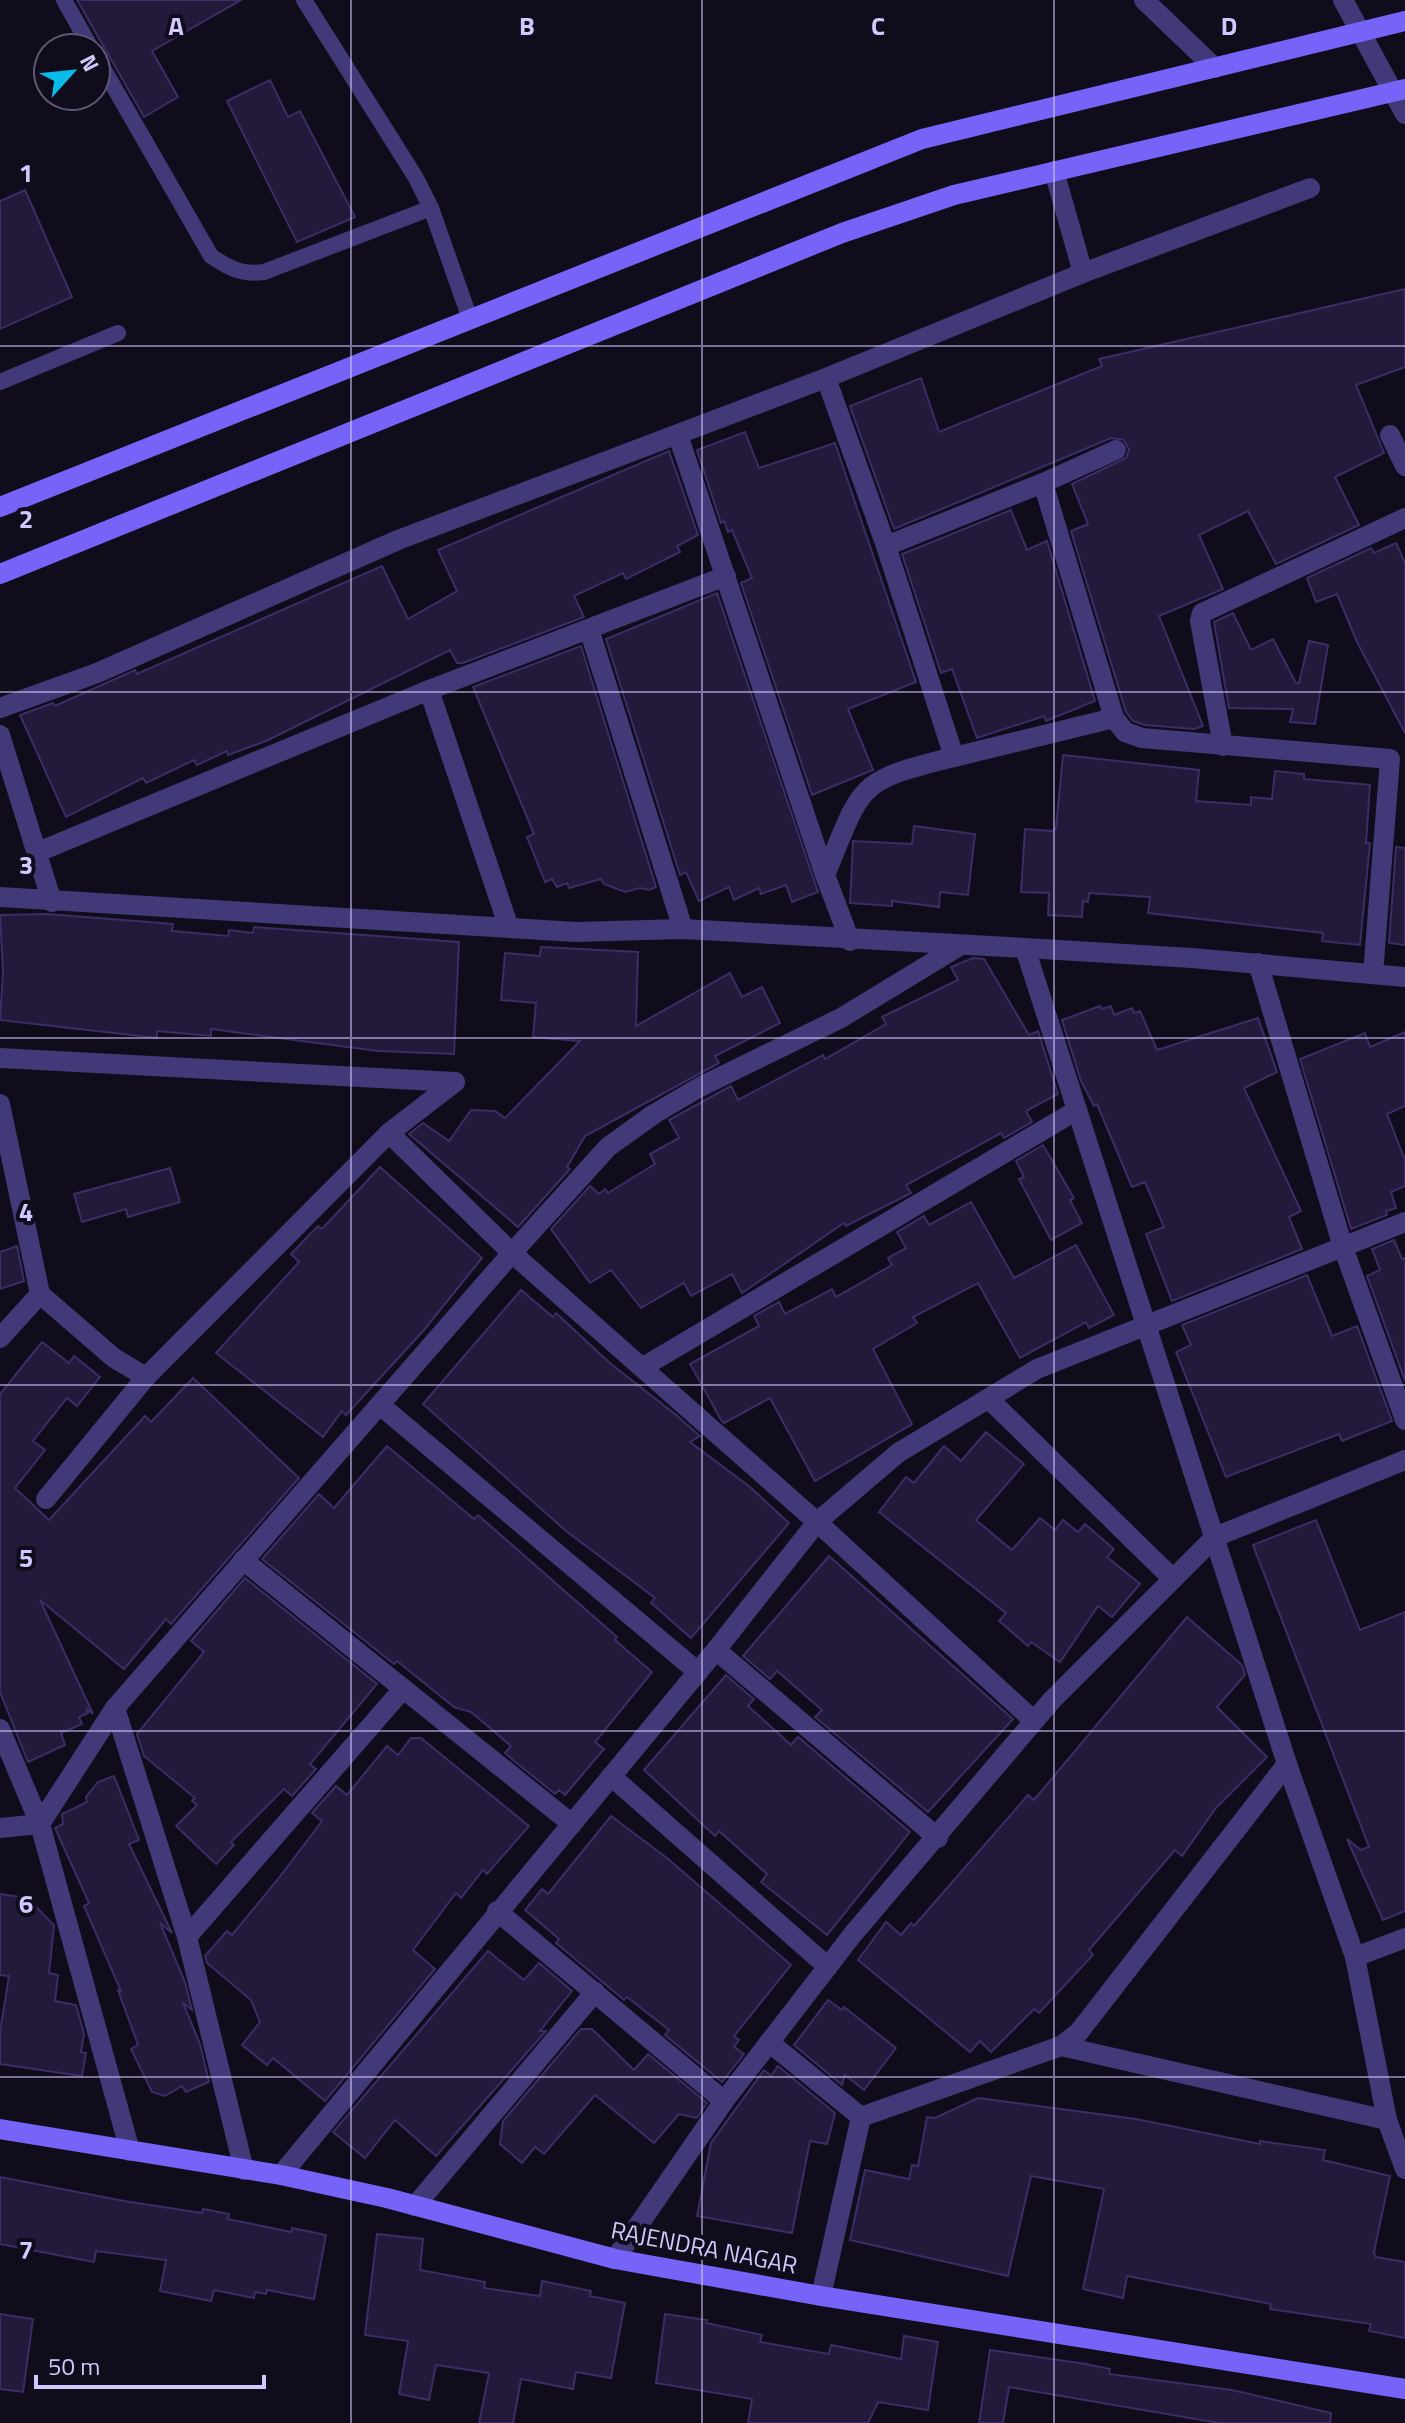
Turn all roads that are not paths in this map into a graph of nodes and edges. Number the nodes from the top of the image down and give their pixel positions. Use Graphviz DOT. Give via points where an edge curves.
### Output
graph roads {
  1 [pos="64,0"];
  2 [pos="304,0"];
  3 [pos="1144,0"];
  4 [pos="1343,0"];
  5 [pos="1405,21"];
  6 [pos="82,32"];
  7 [pos="1361,32"];
  8 [pos="1215,68"];
  9 [pos="112,84"];
  10 [pos="1399,91"];
  11 [pos="1405,114"];
  12 [pos="1054,171"];
  13 [pos="1310,188"];
  14 [pos="431,208"];
  15 [pos="1083,273"];
  16 [pos="470,319"];
  17 [pos="118,333"];
  18 [pos="826,378"];
  19 [pos="0,382"];
  20 [pos="678,435"];
  21 [pos="1390,435"];
  22 [pos="1116,450"];
  23 [pos="1405,466"];
  24 [pos="1043,483"];
  25 [pos="0,507"];
  26 [pos="1405,518"];
  27 [pos="886,546"];
  28 [pos="0,574"];
  29 [pos="726,576"];
  30 [pos="589,629"];
  31 [pos="429,690"];
  32 [pos="0,708"];
  33 [pos="1114,718"];
  34 [pos="0,735"];
  35 [pos="1223,746"];
  36 [pos="954,757"];
  37 [pos="1400,757"];
  38 [pos="38,852"];
  39 [pos="825,875"];
  40 [pos="0,897"];
  41 [pos="52,902"];
  42 [pos="509,928"];
  43 [pos="683,929"];
  44 [pos="850,941"];
  45 [pos="961,945"];
  46 [pos="1025,948"];
  47 [pos="1258,963"];
  48 [pos="1373,974"];
  49 [pos="1405,977"];
  50 [pos="0,1058"];
  51 [pos="0,1104"];
  52 [pos="1077,1110"];
  53 [pos="389,1133"];
  54 [pos="1405,1222"];
  55 [pos="1343,1247"];
  56 [pos="512,1253"];
  57 [pos="40,1294"];
  58 [pos="1147,1325"];
  59 [pos="0,1338"];
  60 [pos="643,1367"];
  61 [pos="146,1377"];
  62 [pos="989,1399"];
  63 [pos="380,1405"];
  64 [pos="1405,1420"];
  65 [pos="1405,1460"];
  66 [pos="46,1499"];
  67 [pos="817,1522"];
  68 [pos="1215,1537"];
  69 [pos="243,1560"];
  70 [pos="1173,1579"];
  71 [pos="716,1650"];
  72 [pos="698,1672"];
  73 [pos="403,1689"];
  74 [pos="115,1708"];
  75 [pos="1033,1720"];
  76 [pos="0,1729"];
  77 [pos="1287,1764"];
  78 [pos="611,1776"];
  79 [pos="40,1824"];
  80 [pos="572,1824"];
  81 [pos="0,1828"];
  82 [pos="938,1838"];
  83 [pos="497,1911"];
  84 [pos="187,1937"];
  85 [pos="1405,1938"];
  86 [pos="1355,1957"];
  87 [pos="828,1967"];
  88 [pos="595,1992"];
  89 [pos="769,2042"];
  90 [pos="1061,2046"];
  91 [pos="724,2101"];
  92 [pos="861,2117"];
  93 [pos="1387,2120"];
  94 [pos="0,2129"];
  95 [pos="130,2151"];
  96 [pos="1405,2169"];
  97 [pos="244,2170"];
  98 [pos="281,2175"];
  99 [pos="415,2206"];
  100 [pos="615,2259"];
  101 [pos="821,2296"];
  102 [pos="1405,2389"];
  1 -- 6 [label="lane"];
  2 -- 14 [label="lane"];
  3 -- 8 [label="street"];
  4 -- 7 [label="street"];
  5 -- 7 [label="main road"];
  7 -- 8 [label="main road"];
  7 -- 10 [label="street"];
  8 -- 16 [label="main road" via="922,139"];
  9 -- 14 [label="lane" via="211,256 228,268 246,275 264,272"];
  10 -- 11 [label="street"];
  10 -- 12 [label="main road"];
  12 -- 15 [label="street"];
  12 -- 28 [label="main road" via="954,195 842,233"];
  13 -- 15 [label="street"];
  14 -- 16 [label="lane"];
  15 -- 18 [label="street"];
  16 -- 25 [label="main road"];
  17 -- 19 [label="lane"];
  18 -- 20 [label="street"];
  18 -- 27 [label="street"];
  20 -- 29 [label="street"];
  20 -- 32 [label="street" via="398,540 97,673"];
  21 -- 23 [label="street"];
  22 -- 24 [label="street"];
  24 -- 27 [label="street"];
  24 -- 33 [label="street"];
  26 -- 35 [label="street" via="1202,613"];
  27 -- 36 [label="street"];
  29 -- 30 [label="street"];
  29 -- 39 [label="street"];
  30 -- 31 [label="street"];
  30 -- 43 [label="street"];
  31 -- 38 [label="street"];
  31 -- 42 [label="street"];
  33 -- 35 [label="street" via="1125,732 1142,738"];
  33 -- 36 [label="street"];
  34 -- 38 [label="street"];
  35 -- 37 [label="street"];
  36 -- 39 [label="street" via="884,776 866,787"];
  37 -- 48 [label="street"];
  38 -- 41 [label="street"];
  39 -- 44 [label="street"];
  40 -- 41 [label="street"];
  41 -- 42 [label="street"];
  42 -- 43 [label="street"];
  43 -- 44 [label="street"];
  44 -- 45 [label="street"];
  45 -- 46 [label="street"];
  45 -- 56 [label="street" via="841,1018 654,1114 608,1147"];
  46 -- 47 [label="street"];
  46 -- 52 [label="street"];
  47 -- 48 [label="street"];
  47 -- 55 [label="street"];
  48 -- 49 [label="street"];
  50 -- 53 [label="street" via="455,1082"];
  51 -- 57 [label="street"];
  52 -- 58 [label="street"];
  52 -- 60 [label="street"];
  53 -- 56 [label="street"];
  53 -- 61 [label="street"];
  54 -- 55 [label="street"];
  55 -- 58 [label="street"];
  55 -- 64 [label="street"];
  56 -- 60 [label="street"];
  56 -- 63 [label="street"];
  57 -- 59 [label="street"];
  57 -- 61 [label="street" via="114,1358"];
  58 -- 62 [label="street" via="1037,1369"];
  58 -- 68 [label="street"];
  60 -- 67 [label="street"];
  61 -- 66 [label="street"];
  62 -- 67 [label="street" via="898,1453"];
  62 -- 70 [label="street"];
  63 -- 69 [label="street"];
  63 -- 72 [label="street"];
  65 -- 68 [label="street"];
  67 -- 71 [label="street"];
  67 -- 75 [label="street"];
  68 -- 70 [label="street"];
  68 -- 77 [label="street"];
  69 -- 73 [label="street"];
  69 -- 74 [label="street"];
  70 -- 75 [label="street"];
  71 -- 72 [label="street"];
  71 -- 82 [label="street"];
  72 -- 78 [label="street"];
  73 -- 80 [label="street"];
  73 -- 84 [label="street"];
  74 -- 79 [label="street"];
  74 -- 84 [label="street"];
  75 -- 82 [label="street"];
  76 -- 79 [label="street"];
  77 -- 86 [label="street"];
  77 -- 90 [label="street" via="1079,2032"];
  78 -- 80 [label="street"];
  78 -- 87 [label="street"];
  79 -- 81 [label="street"];
  79 -- 95 [label="street"];
  80 -- 83 [label="street"];
  82 -- 87 [label="street"];
  83 -- 88 [label="street"];
  83 -- 98 [label="street"];
  84 -- 97 [label="street"];
  85 -- 86 [label="street"];
  86 -- 93 [label="street"];
  87 -- 89 [label="street"];
  88 -- 91 [label="street"];
  88 -- 99 [label="street"];
  89 -- 91 [label="street"];
  89 -- 92 [label="street"];
  90 -- 92 [label="street"];
  90 -- 93 [label="street"];
  91 -- 100 [label="street"];
  92 -- 101 [label="street"];
  93 -- 96 [label="street"];
  94 -- 95 [label="main road, RAJENDRA NAGAR"];
  95 -- 97 [label="main road, RAJENDRA NAGAR"];
  97 -- 98 [label="main road, RAJENDRA NAGAR"];
  98 -- 99 [label="main road, RAJENDRA NAGAR"];
  99 -- 100 [label="main road, RAJENDRA NAGAR"];
  100 -- 101 [label="main road, RAJENDRA NAGAR"];
  101 -- 102 [label="main road, RAJENDRA NAGAR"];
}
